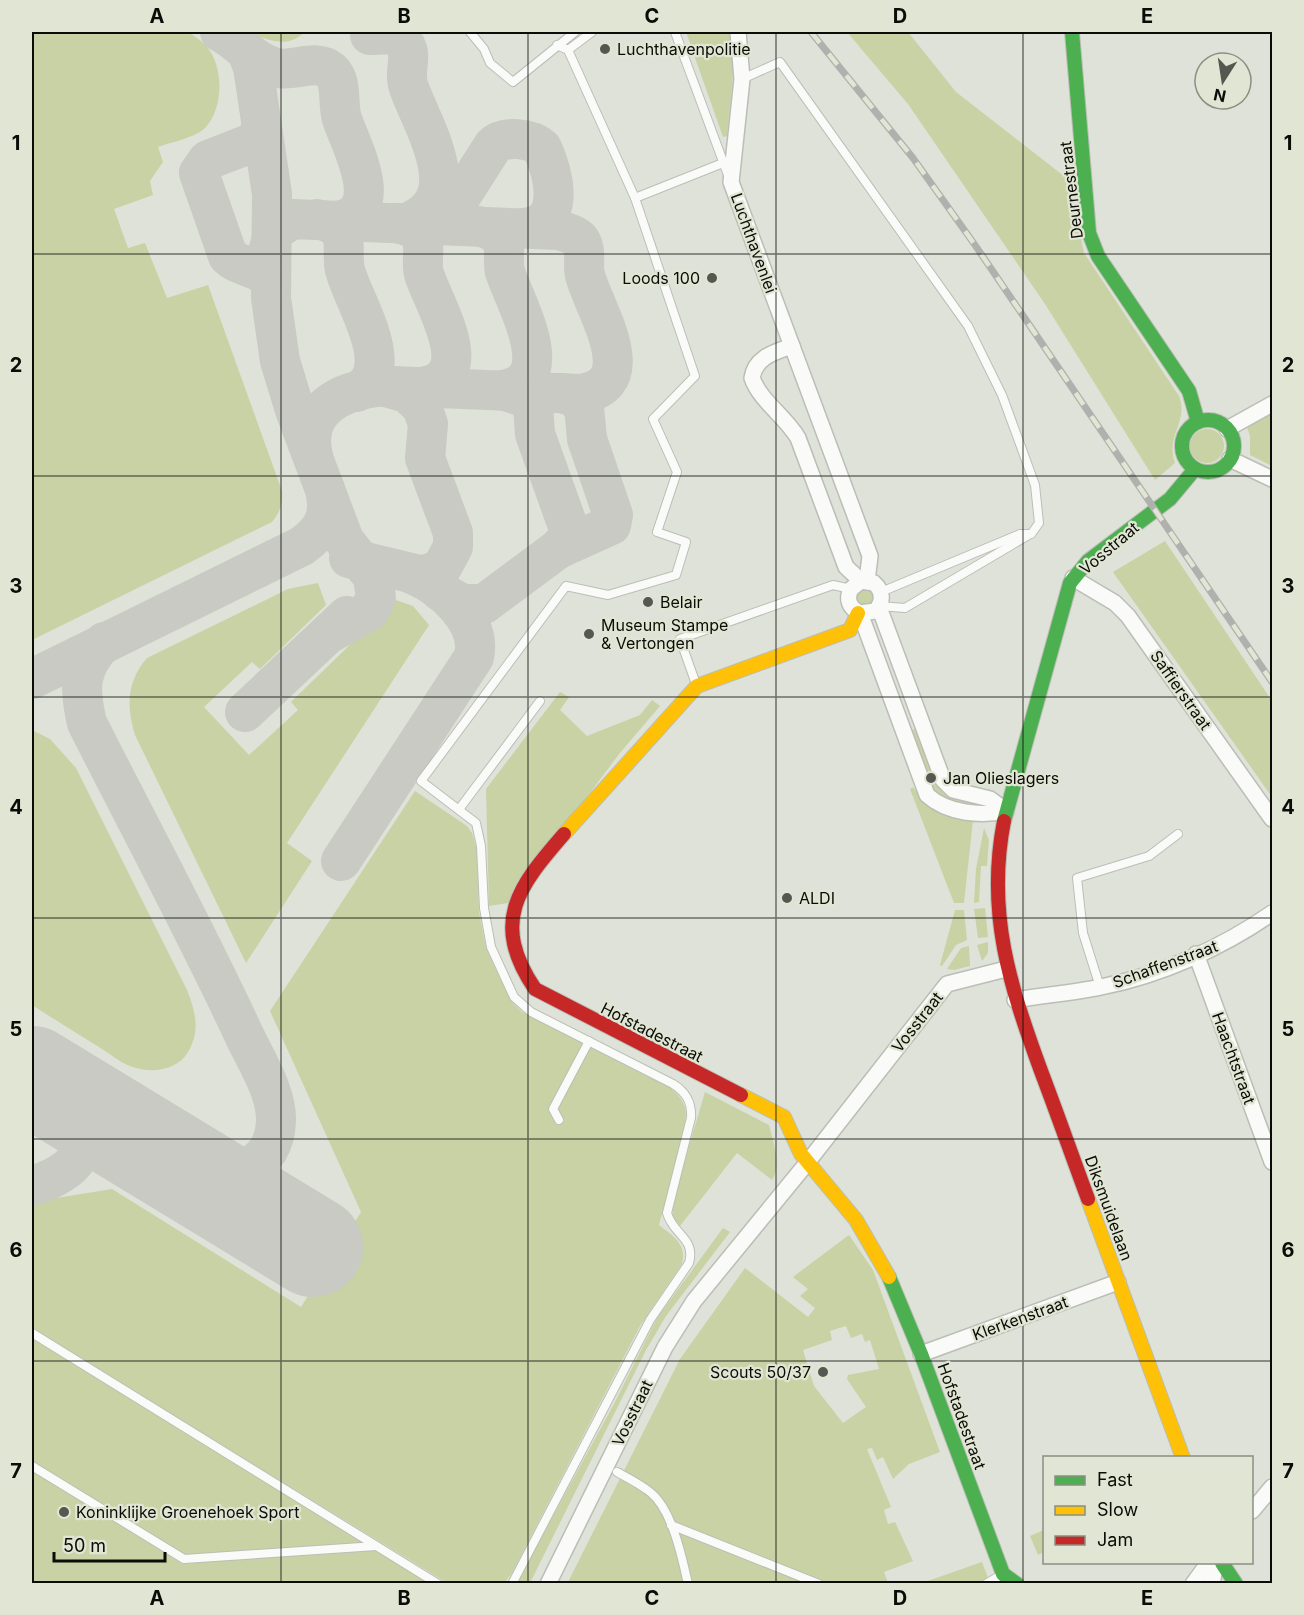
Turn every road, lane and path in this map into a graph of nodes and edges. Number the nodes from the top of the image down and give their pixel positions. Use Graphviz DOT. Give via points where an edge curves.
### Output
graph roads {
  1 [pos="470,32"];
  2 [pos="575,32"];
  3 [pos="592,32"];
  4 [pos="675,32"];
  5 [pos="738,32"];
  6 [pos="1072,32"];
  7 [pos="558,45"];
  8 [pos="568,50"];
  9 [pos="742,79"];
  10 [pos="723,163"];
  11 [pos="731,182"];
  12 [pos="635,198"];
  13 [pos="792,346"];
  14 [pos="1272,404"];
  15 [pos="1198,422"];
  16 [pos="1227,429"];
  17 [pos="1230,459"];
  18 [pos="1195,469"];
  19 [pos="1272,479"];
  20 [pos="1032,533"];
  21 [pos="1073,578"];
  22 [pos="860,583"];
  23 [pos="880,602"];
  24 [pos="859,613"];
  25 [pos="697,686"];
  26 [pos="540,701"];
  27 [pos="918,713"];
  28 [pos="898,720"];
  29 [pos="460,808"];
  30 [pos="1006,811"];
  31 [pos="1272,819"];
  32 [pos="1178,834"];
  33 [pos="1272,914"];
  34 [pos="1196,954"];
  35 [pos="1006,969"];
  36 [pos="1100,987"];
  37 [pos="1015,1000"];
  38 [pos="589,1041"];
  39 [pos="559,1120"];
  40 [pos="1272,1162"];
  41 [pos="807,1163"];
  42 [pos="1118,1282"];
  43 [pos="32,1333"];
  44 [pos="921,1354"];
  45 [pos="1183,1456"];
  46 [pos="32,1466"];
  47 [pos="617,1472"];
  48 [pos="1272,1487"];
  49 [pos="1254,1506"];
  50 [pos="671,1525"];
  51 [pos="376,1545"];
  52 [pos="1208,1564"];
  53 [pos="1216,1564"];
  54 [pos="1222,1564"];
  55 [pos="1223,1564"];
  56 [pos="1003,1574"];
  57 [pos="438,1584"];
  58 [pos="512,1584"];
  59 [pos="548,1584"];
  60 [pos="688,1584"];
  61 [pos="819,1584"];
  62 [pos="987,1584"];
  63 [pos="1017,1584"];
  64 [pos="1193,1584"];
  65 [pos="1212,1584"];
  66 [pos="1225,1584"];
  67 [pos="1236,1584"];
  1 -- 7 [label="lane" via="490,63 513,82"];
  2 -- 7 [label="lane"];
  3 -- 8 [label="lane"];
  4 -- 10 [label="lane"];
  5 -- 9 [label="street, Luchthavenlei"];
  6 -- 15 [label="street, Deurnestraat" via="1089,233 1098,256 1189,392"];
  7 -- 8 [label="lane"];
  8 -- 12 [label="lane"];
  9 -- 11 [label="street, Luchthavenlei"];
  9 -- 20 [label="lane" via="780,62 955,304 993,374 1035,484 1039,523"];
  10 -- 11 [label="lane"];
  10 -- 12 [label="lane"];
  11 -- 13 [label="street, Luchthavenlei"];
  12 -- 29 [label="lane" via="695,376 653,418 677,472 657,532 686,542 676,575 608,595 566,586 421,781"];
  13 -- 22 [label="street, Luchthavenlei" via="870,555"];
  13 -- 22 [label="street" via="759,362 752,378 762,397 789,423 798,438 846,567"];
  14 -- 16 [label="street"];
  15 -- 16 [label="street" via="1214,421"];
  15 -- 18 [label="street" via="1184,435 1182,445 1183,454"];
  16 -- 17 [label="street" via="1233,444"];
  17 -- 18 [label="street" via="1215,471"];
  17 -- 19 [label="street"];
  18 -- 21 [label="street, Vosstraat" via="1170,499 1088,561"];
  20 -- 23 [label="lane" via="1020,534"];
  20 -- 23 [label="lane" via="905,608"];
  21 -- 30 [label="street, Vosstraat"];
  21 -- 31 [label="street, Saffierstraat" via="1115,603 1128,616"];
  22 -- 23 [label="street" via="874,583"];
  22 -- 24 [label="street" via="849,603"];
  22 -- 25 [label="lane" via="833,585 680,639"];
  23 -- 24 [label="street" via="871,613"];
  23 -- 27 [label="street"];
  24 -- 25 [label="street, Hofstadestraat" via="850,630"];
  24 -- 28 [label="street"];
  25 -- 41 [label="street, Hofstadestraat" via="520,886 511,930 525,977 535,989 784,1117"];
  26 -- 29 [label="lane"];
  27 -- 28 [label="street"];
  27 -- 30 [label="street" via="947,786 990,799"];
  28 -- 30 [label="street" via="923,789 934,801 984,815"];
  29 -- 38 [label="lane" via="476,823 479,832 486,924 491,947 514,997 522,1006"];
  30 -- 35 [label="street, Vosstraat" via="996,884"];
  32 -- 36 [label="lane" via="1149,856 1077,878 1083,933"];
  33 -- 34 [label="street, Schaffenstraat" via="1227,942"];
  34 -- 36 [label="street, Schaffenstraat" via="1137,978"];
  34 -- 40 [label="street, Haachtstraat"];
  35 -- 37 [label="street, Diksmuidelaan"];
  35 -- 41 [label="street, Vosstraat" via="947,984"];
  36 -- 37 [label="street, Schaffenstraat"];
  37 -- 42 [label="street, Diksmuidelaan"];
  38 -- 39 [label="lane" via="553,1109"];
  38 -- 58 [label="lane" via="673,1084 690,1102 691,1118 667,1213 692,1253 650,1320"];
  41 -- 44 [label="street, Hofstadestraat" via="856,1220 884,1265"];
  41 -- 59 [label="street, Vosstraat" via="693,1301 665,1347"];
  42 -- 44 [label="street, Klerkenstraat"];
  42 -- 45 [label="street, Diksmuidelaan"];
  43 -- 51 [label="lane"];
  44 -- 56 [label="street, Hofstadestraat"];
  46 -- 51 [label="lane" via="184,1559"];
  47 -- 50 [label="lane" via="651,1493"];
  48 -- 49 [label="street"];
  50 -- 60 [label="lane"];
  50 -- 61 [label="lane"];
  51 -- 57 [label="lane"];
  52 -- 64 [label="street"];
  53 -- 65 [label="street"];
  54 -- 66 [label="street"];
  55 -- 67 [label="street"];
  56 -- 62 [label="lane"];
  56 -- 63 [label="street"];
}
